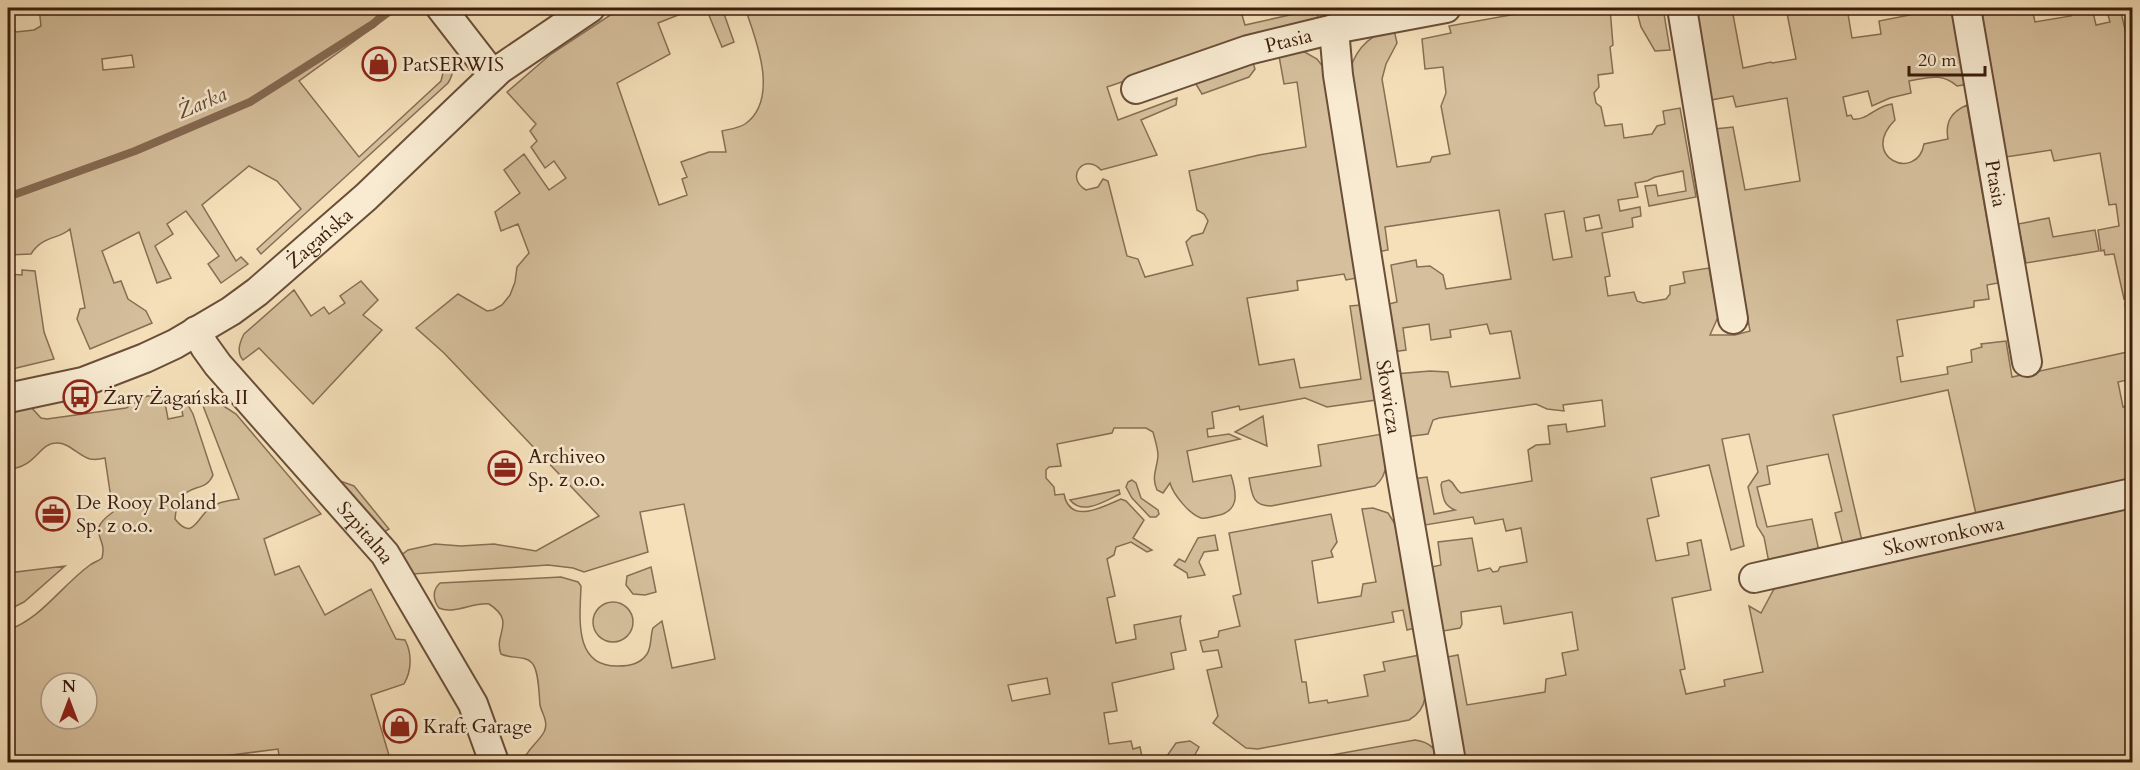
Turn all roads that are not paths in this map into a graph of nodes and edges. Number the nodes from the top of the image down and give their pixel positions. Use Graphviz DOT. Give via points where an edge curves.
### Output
graph roads {
  1 [pos="441,8"];
  2 [pos="590,8"];
  3 [pos="1446,8"];
  4 [pos="1682,8"];
  5 [pos="1966,8"];
  6 [pos="1334,29"];
  7 [pos="493,75"];
  8 [pos="1136,89"];
  9 [pos="1733,319"];
  10 [pos="196,331"];
  11 [pos="2027,362"];
  12 [pos="8,398"];
  13 [pos="2133,493"];
  14 [pos="1755,578"];
  15 [pos="494,762"];
  16 [pos="1451,762"];
  1 -- 7 [label="street"];
  2 -- 7 [label="street, Żagańska"];
  3 -- 6 [label="street, Ptasia"];
  4 -- 9 [label="street"];
  5 -- 11 [label="street, Ptasia"];
  6 -- 8 [label="street, Ptasia" via="1231,55"];
  6 -- 16 [label="street, Słowicza" via="1402,478"];
  7 -- 10 [label="street, Żagańska" via="366,197 257,292"];
  10 -- 12 [label="street, Żagańska" via="145,358 83,382"];
  10 -- 15 [label="street, Szpitalna" via="218,364 384,554 473,704"];
  13 -- 14 [label="street, Skowronkowa"];
}
